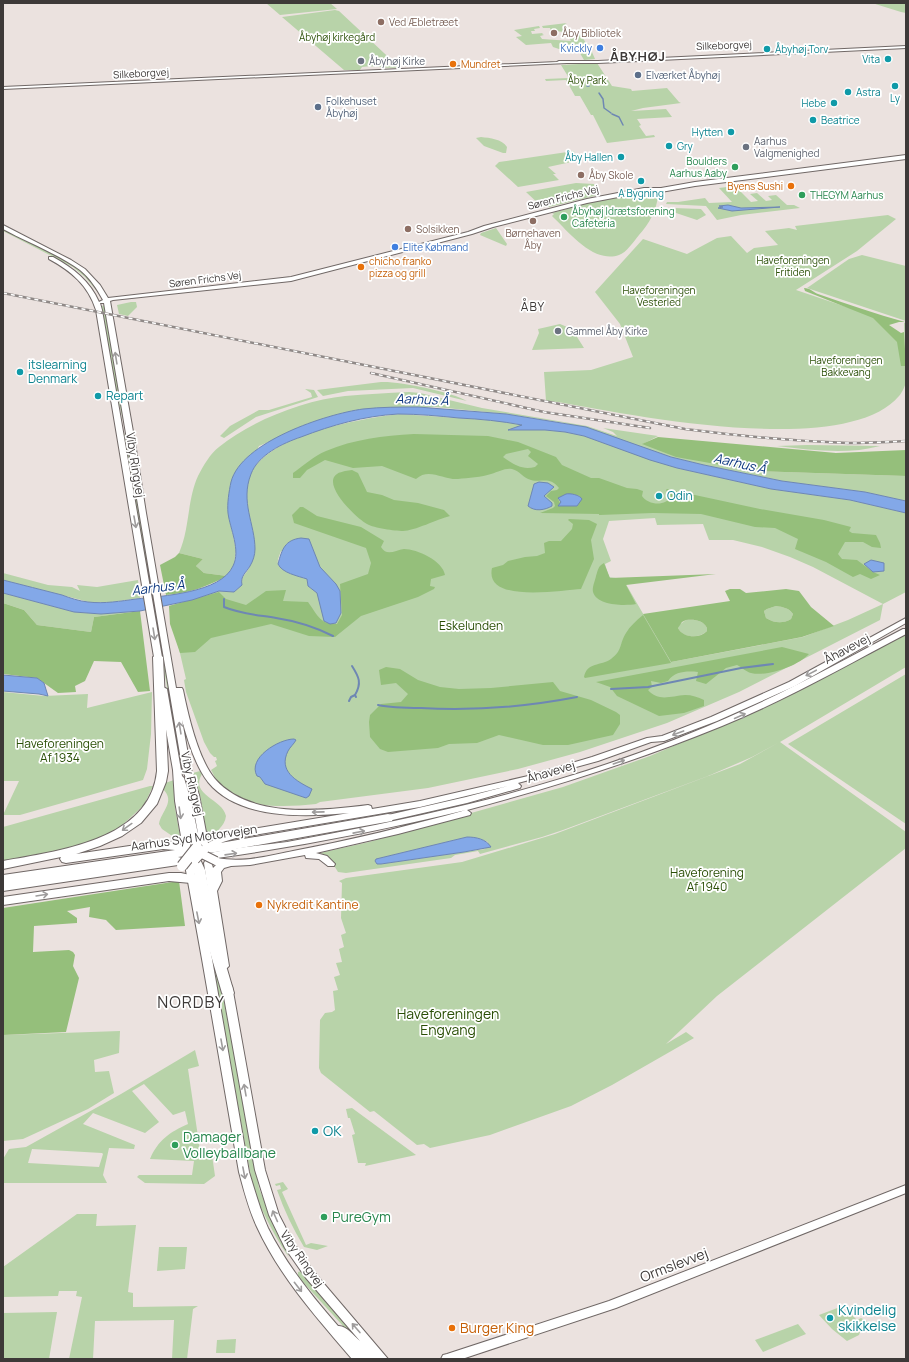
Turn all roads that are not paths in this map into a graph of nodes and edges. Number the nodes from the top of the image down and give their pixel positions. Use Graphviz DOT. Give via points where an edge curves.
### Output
graph roads {
  1 [pos="906,47"];
  2 [pos="3,88"];
  3 [pos="906,157"];
  4 [pos="3,227"];
  5 [pos="3,233"];
  6 [pos="103,302"];
  7 [pos="129,425"];
  8 [pos="118,427"];
  9 [pos="906,620"];
  10 [pos="906,626"];
  11 [pos="163,629"];
  12 [pos="906,631"];
  13 [pos="158,657"];
  14 [pos="834,670"];
  15 [pos="664,738"];
  16 [pos="181,775"];
  17 [pos="582,775"];
  18 [pos="454,796"];
  19 [pos="388,818"];
  20 [pos="195,856"];
  21 [pos="261,860"];
  22 [pos="229,864"];
  23 [pos="331,864"];
  24 [pos="3,865"];
  25 [pos="3,869"];
  26 [pos="3,879"];
  27 [pos="3,887"];
  28 [pos="90,888"];
  29 [pos="212,890"];
  30 [pos="3,901"];
  31 [pos="228,993"];
  32 [pos="906,1189"];
  33 [pos="313,1305"];
  34 [pos="359,1359"];
  35 [pos="380,1359"];
  36 [pos="447,1359"];
  1 -- 2 [label="main road, Silkeborgvej"];
  3 -- 6 [label="main road, Søren Frichs Vej" via="640,191 585,201 300,277"];
  4 -- 6 [label="main road, Viby Ringvej" via="76,266 94,281"];
  5 -- 6 [label="main road" via="62,264 85,282"];
  7 -- 6 [label="main road, Viby Ringvej, one-way"];
  6 -- 8 [label="main road, Viby Ringvej"];
  7 -- 8 [label="main road"];
  7 -- 11 [label="main road, Viby Ringvej"];
  8 -- 13 [label="main road, Viby Ringvej, one-way"];
  9 -- 15 [label="main road, Åhavevej, one-way" via="792,684"];
  10 -- 14 [label="main road"];
  16 -- 11 [label="main road, Viby Ringvej, one-way" via="186,766"];
  18 -- 11 [label="main road, one-way" via="349,810 288,812 245,803 220,789 211,780 201,761 182,708 173,657"];
  12 -- 14 [label="main road, Åhavevej"];
  13 -- 16 [label="main road, Viby Ringvej"];
  13 -- 24 [label="highway, one-way" via="162,775 154,800 134,822 103,841 77,851"];
  17 -- 14 [label="main road, Åhavevej, one-way" via="714,727"];
  15 -- 18 [label="main road" via="650,740 528,778"];
  15 -- 19 [label="main road, Åhavevej" via="584,767 497,792"];
  16 -- 20 [label="main road, Viby Ringvej, one-way" via="179,806"];
  16 -- 20 [label="main road, Viby Ringvej" via="195,795"];
  20 -- 17 [label="main road, Åhavevej, one-way" via="305,842 388,826 500,799"];
  17 -- 21 [label="main road" via="581,779 429,824 354,843"];
  18 -- 20 [label="main road" via="389,810 242,834 216,842"];
  19 -- 26 [label="highway, Aarhus Syd Motorvejen" via="230,846"];
  20 -- 22 [label="main road"];
  20 -- 25 [label="highway" via="171,845"];
  20 -- 27 [label="highway, Aarhus Syd Motorvejen"];
  20 -- 28 [label="highway" via="167,873"];
  20 -- 28 [label="highway" via="176,877"];
  20 -- 29 [label="main road, Viby Ringvej"];
  20 -- 31 [label="highway" via="212,938"];
  20 -- 33 [label="main road, Viby Ringvej, one-way" via="207,959 248,1190 274,1252"];
  21 -- 22 [label="main road"];
  21 -- 23 [label="main road" via="318,856 326,858"];
  22 -- 29 [label="main road" via="221,866 216,871 217,881"];
  30 -- 28 [label="highway, one-way"];
  29 -- 31 [label="main road, Viby Ringvej"];
  35 -- 31 [label="main road, Viby Ringvej, one-way" via="310,1275 289,1245 274,1215 260,1170"];
  32 -- 36 [label="main road, Ormslevvej" via="625,1300"];
  33 -- 34 [label="main road, Viby Ringvej"];
  33 -- 35 [label="main road"];
}
